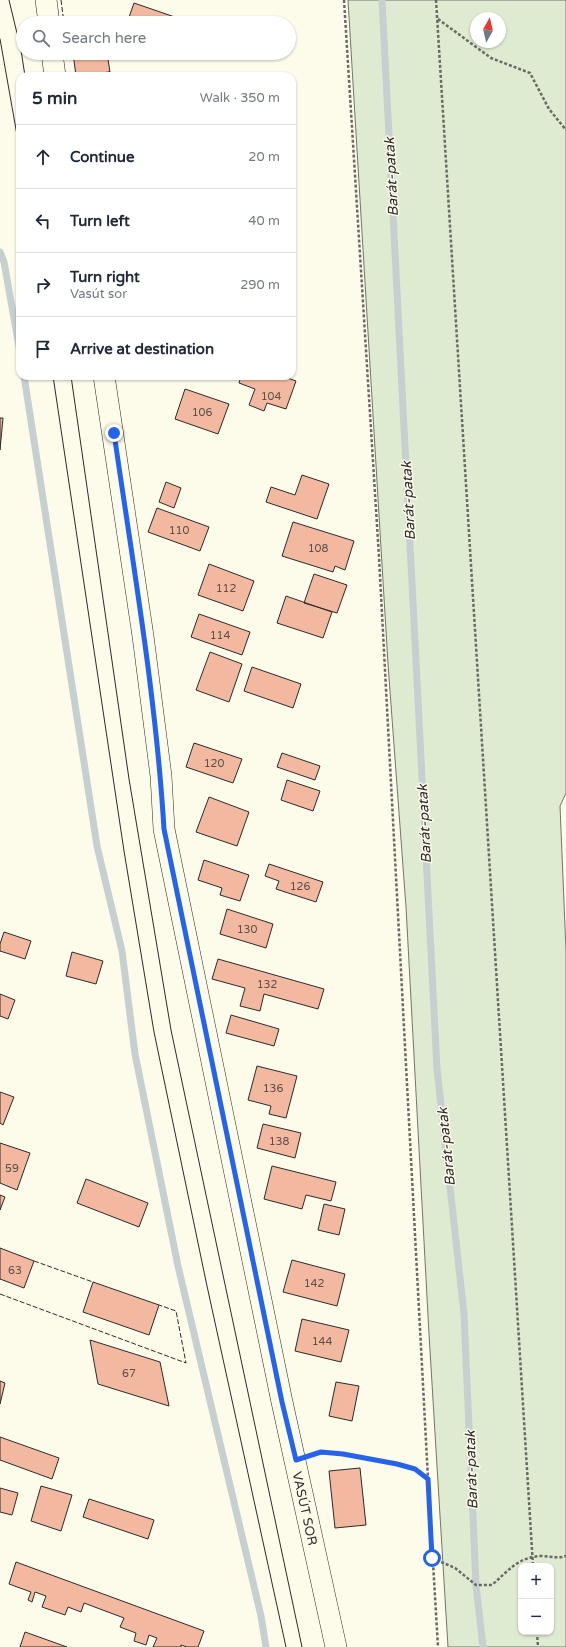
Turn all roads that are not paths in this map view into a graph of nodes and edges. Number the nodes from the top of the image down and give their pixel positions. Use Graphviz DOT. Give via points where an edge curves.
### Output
graph roads {
  1 [pos="46,0"];
  2 [pos="48,16"];
  3 [pos="53,60"];
  4 [pos="55,72"];
  5 [pos="105,380"];
  6 [pos="336,1647"];
  1 -- 2 [label="street"];
  3 -- 4 [label="street"];
  5 -- 6 [label="street, VASÚT SOR" via="143,636 161,776 164,829 282,1402"];
}
